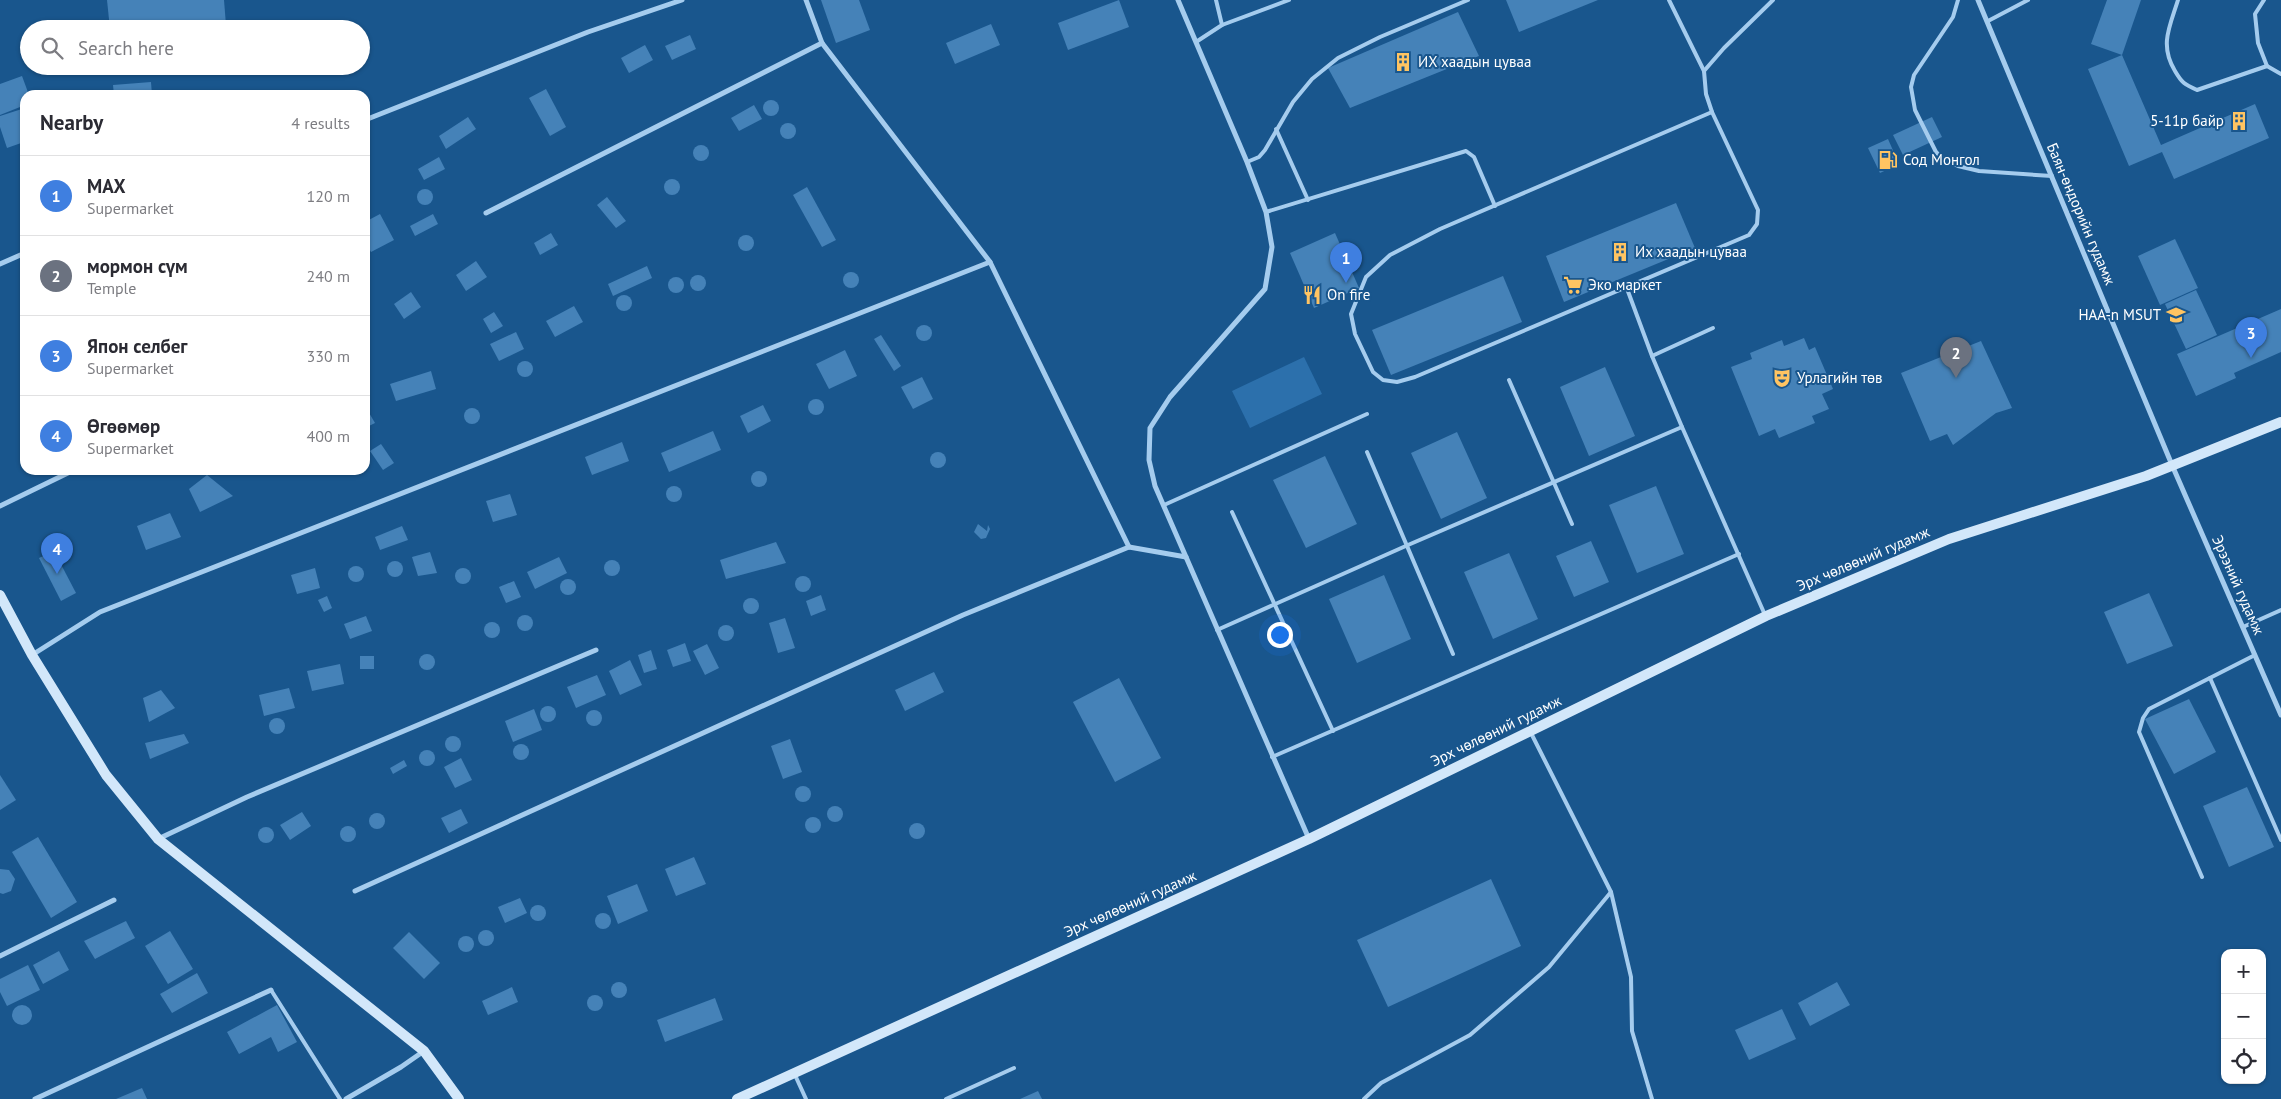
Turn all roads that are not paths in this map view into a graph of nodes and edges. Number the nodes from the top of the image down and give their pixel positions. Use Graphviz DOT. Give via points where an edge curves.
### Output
graph roads {
  1 [pos="682,0"];
  2 [pos="806,0"];
  3 [pos="1178,0"];
  4 [pos="1216,0"];
  5 [pos="1288,0"];
  6 [pos="1468,0"];
  7 [pos="1670,0"];
  8 [pos="1774,0"];
  9 [pos="1958,0"];
  10 [pos="1978,0"];
  11 [pos="2028,0"];
  12 [pos="2178,0"];
  13 [pos="2264,0"];
  14 [pos="1988,21"];
  15 [pos="1222,25"];
  16 [pos="1196,42"];
  17 [pos="822,43"];
  18 [pos="2268,66"];
  19 [pos="1704,71"];
  20 [pos="2281,74"];
  21 [pos="1712,112"];
  22 [pos="370,118"];
  23 [pos="1276,129"];
  24 [pos="1247,162"];
  25 [pos="2052,176"];
  26 [pos="1308,200"];
  27 [pos="1495,206"];
  28 [pos="1266,212"];
  29 [pos="486,213"];
  30 [pos="20,255"];
  31 [pos="990,262"];
  32 [pos="0,264"];
  33 [pos="1626,286"];
  34 [pos="1713,328"];
  35 [pos="1652,356"];
  36 [pos="1509,380"];
  37 [pos="1368,414"];
  38 [pos="2281,422"];
  39 [pos="1682,427"];
  40 [pos="1367,452"];
  41 [pos="2172,465"];
  42 [pos="64,475"];
  43 [pos="1553,482"];
  44 [pos="0,506"];
  45 [pos="1164,506"];
  46 [pos="1232,512"];
  47 [pos="1572,524"];
  48 [pos="1408,544"];
  49 [pos="1129,547"];
  50 [pos="1739,554"];
  51 [pos="1186,557"];
  52 [pos="0,596"];
  53 [pos="1274,604"];
  54 [pos="2281,610"];
  55 [pos="1766,616"];
  56 [pos="2243,627"];
  57 [pos="1217,630"];
  58 [pos="596,650"];
  59 [pos="1453,654"];
  60 [pos="32,655"];
  61 [pos="2255,655"];
  62 [pos="2210,678"];
  63 [pos="2281,715"];
  64 [pos="1333,731"];
  65 [pos="1530,731"];
  66 [pos="1272,757"];
  67 [pos="158,839"];
  68 [pos="1309,839"];
  69 [pos="2281,840"];
  70 [pos="2202,877"];
  71 [pos="356,891"];
  72 [pos="1610,892"];
  73 [pos="114,900"];
  74 [pos="0,956"];
  75 [pos="271,990"];
  76 [pos="424,1051"];
  77 [pos="1014,1068"];
  78 [pos="794,1073"];
  79 [pos="35,1099"];
  80 [pos="340,1099"];
  81 [pos="346,1099"];
  82 [pos="459,1099"];
  83 [pos="737,1099"];
  84 [pos="806,1099"];
  85 [pos="946,1099"];
  86 [pos="1364,1099"];
  87 [pos="1652,1099"];
  1 -- 22 [label="street" via="588,32"];
  2 -- 17 [label="street"];
  3 -- 16 [label="street"];
  4 -- 15 [label="lane"];
  5 -- 15 [label="lane"];
  6 -- 23 [label="lane" via="1338,58 1312,78"];
  7 -- 19 [label="lane"];
  8 -- 19 [label="lane"];
  9 -- 25 [label="lane" via="1953,17 1914,75 1911,87 1915,110 1936,152 1958,166 1980,171"];
  10 -- 14 [label="street, Баян-өндорийн гудамж"];
  11 -- 14 [label="lane"];
  12 -- 18 [label="lane" via="2166,39 2167,58 2183,84 2197,90"];
  13 -- 18 [label="lane" via="2255,14 2258,43"];
  14 -- 25 [label="street, Баян-өндорийн гудамж"];
  15 -- 16 [label="lane"];
  16 -- 24 [label="street"];
  17 -- 29 [label="street"];
  17 -- 31 [label="street"];
  18 -- 20 [label="lane"];
  19 -- 21 [label="lane"];
  21 -- 27 [label="lane"];
  21 -- 33 [label="lane" via="1758,210 1757,224 1748,235 1732,244"];
  23 -- 24 [label="lane" via="1259,157"];
  23 -- 26 [label="lane"];
  24 -- 28 [label="street"];
  25 -- 41 [label="street, Баян-өндорийн гудамж"];
  26 -- 27 [label="lane" via="1466,151 1474,157"];
  26 -- 28 [label="lane"];
  27 -- 33 [label="lane" via="1390,255 1366,277 1351,314 1373,372 1383,380 1397,382 1415,377"];
  28 -- 45 [label="street" via="1272,247 1265,289 1170,397 1150,428 1149,460"];
  30 -- 32 [label="street"];
  31 -- 49 [label="street"];
  31 -- 60 [label="street" via="100,612"];
  33 -- 35 [label="lane"];
  34 -- 35 [label="lane"];
  35 -- 39 [label="lane"];
  36 -- 43 [label="lane"];
  37 -- 45 [label="lane"];
  38 -- 41 [label="main road, Эрх чөлөөний гудамж"];
  39 -- 43 [label="lane"];
  39 -- 50 [label="lane"];
  40 -- 48 [label="lane"];
  41 -- 55 [label="main road, Эрх чөлөөний гудамж" via="1949,539"];
  41 -- 56 [label="street, Эрээний гудамж"];
  42 -- 44 [label="street"];
  43 -- 47 [label="lane"];
  43 -- 48 [label="lane"];
  45 -- 51 [label="street"];
  46 -- 53 [label="lane"];
  48 -- 53 [label="lane"];
  48 -- 59 [label="lane"];
  49 -- 51 [label="street"];
  49 -- 71 [label="street" via="964,615"];
  50 -- 55 [label="lane"];
  50 -- 64 [label="lane"];
  51 -- 57 [label="street"];
  52 -- 60 [label="main road"];
  53 -- 57 [label="lane"];
  53 -- 64 [label="lane"];
  54 -- 56 [label="lane"];
  55 -- 65 [label="main road, Эрх чөлөөний гудамж"];
  56 -- 61 [label="street, Эрээний гудамж"];
  57 -- 66 [label="street"];
  58 -- 67 [label="street" via="247,797"];
  60 -- 67 [label="main road" via="106,775"];
  61 -- 62 [label="lane"];
  61 -- 63 [label="street, Эрээний гудамж"];
  62 -- 69 [label="lane"];
  62 -- 70 [label="lane" via="2148,709 2139,732"];
  64 -- 66 [label="lane"];
  65 -- 68 [label="main road, Эрх чөлөөний гудамж"];
  65 -- 72 [label="lane"];
  66 -- 68 [label="street"];
  67 -- 76 [label="main road"];
  68 -- 78 [label="main road, Эрх чөлөөний гудамж"];
  72 -- 86 [label="lane" via="1549,967 1470,1035 1381,1083"];
  72 -- 87 [label="lane" via="1631,977 1632,1031"];
  73 -- 74 [label="street"];
  75 -- 79 [label="street"];
  75 -- 80 [label="lane"];
  76 -- 81 [label="street"];
  76 -- 82 [label="main road"];
  77 -- 85 [label="lane"];
  78 -- 83 [label="main road, Эрх чөлөөний гудамж"];
  78 -- 84 [label="lane"];
}
